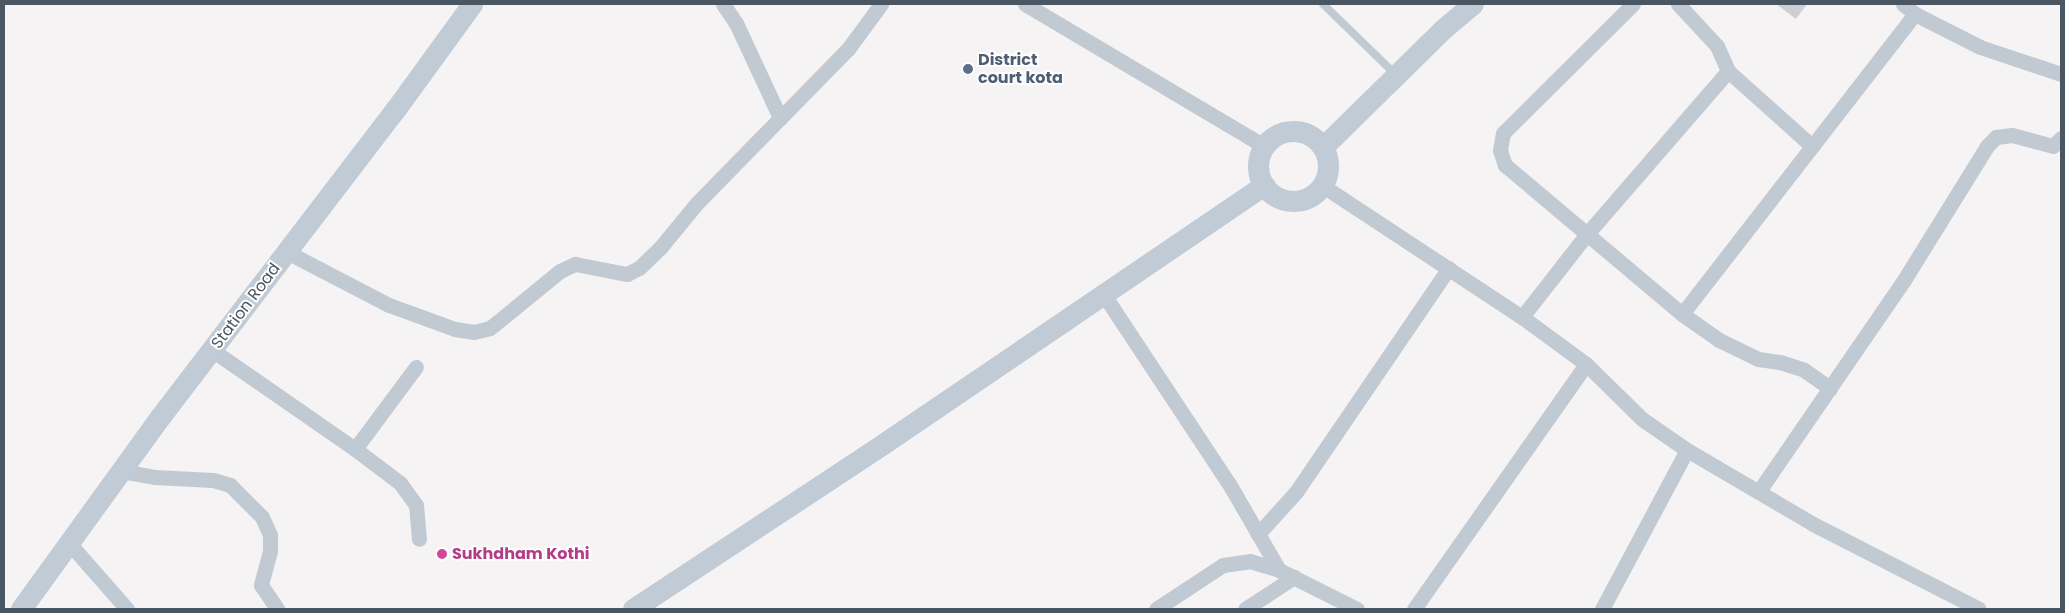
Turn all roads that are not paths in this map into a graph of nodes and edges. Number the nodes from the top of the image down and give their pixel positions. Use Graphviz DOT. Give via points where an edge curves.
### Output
graph roads {
  1 [pos="472,4"];
  2 [pos="724,4"];
  3 [pos="881,4"];
  4 [pos="1024,4"];
  5 [pos="1473,4"];
  6 [pos="1633,4"];
  7 [pos="1678,4"];
  8 [pos="1903,4"];
  9 [pos="1326,5"];
  10 [pos="1915,14"];
  11 [pos="1728,71"];
  12 [pos="1395,74"];
  13 [pos="2061,74"];
  14 [pos="780,118"];
  15 [pos="2061,138"];
  16 [pos="1264,146"];
  17 [pos="1812,146"];
  18 [pos="1323,147"];
  19 [pos="1264,185"];
  20 [pos="1323,186"];
  21 [pos="1586,235"];
  22 [pos="287,252"];
  23 [pos="1449,268"];
  24 [pos="1104,295"];
  25 [pos="1682,314"];
  26 [pos="1522,317"];
  27 [pos="212,350"];
  28 [pos="1586,364"];
  29 [pos="416,367"];
  30 [pos="1830,388"];
  31 [pos="356,448"];
  32 [pos="1688,450"];
  33 [pos="121,471"];
  34 [pos="1759,491"];
  35 [pos="1258,534"];
  36 [pos="418,539"];
  37 [pos="69,543"];
  38 [pos="1278,570"];
  39 [pos="1294,577"];
  40 [pos="21,609"];
  41 [pos="127,609"];
  42 [pos="277,609"];
  43 [pos="633,609"];
  44 [pos="1156,609"];
  45 [pos="1245,609"];
  46 [pos="1357,609"];
  47 [pos="1414,609"];
  48 [pos="1602,609"];
  49 [pos="1979,609"];
  1 -- 22 [label="street, Station Road"];
  2 -- 14 [label="street"];
  3 -- 14 [label="street" via="848,48"];
  4 -- 16 [label="street"];
  5 -- 12 [label="street"];
  6 -- 21 [label="street" via="1503,133 1500,150 1505,166"];
  7 -- 11 [label="street" via="1717,46"];
  8 -- 10 [label="street"];
  9 -- 12 [label="lane"];
  10 -- 13 [label="street" via="1980,47"];
  10 -- 17 [label="street"];
  11 -- 17 [label="street"];
  11 -- 21 [label="street"];
  12 -- 18 [label="street"];
  14 -- 22 [label="street" via="639,268 627,274 576,264 560,271 490,328 474,332 423,319"];
  15 -- 30 [label="street" via="2053,146 2012,135 1996,137 1987,146 1904,280"];
  16 -- 18 [label="street" via="1274,136 1294,131 1314,137"];
  16 -- 19 [label="street" via="1259,172"];
  17 -- 25 [label="street"];
  18 -- 20 [label="street" via="1328,160"];
  19 -- 20 [label="street" via="1274,195 1293,201 1313,196"];
  19 -- 24 [label="street"];
  20 -- 23 [label="street"];
  21 -- 25 [label="street"];
  21 -- 26 [label="street"];
  22 -- 27 [label="street, Station Road"];
  23 -- 26 [label="street"];
  23 -- 35 [label="street" via="1296,492"];
  24 -- 35 [label="street" via="1228,482"];
  24 -- 43 [label="street"];
  25 -- 30 [label="street" via="1734,348 1758,359 1804,370"];
  26 -- 28 [label="street"];
  27 -- 31 [label="street"];
  27 -- 33 [label="street, Station Road"];
  28 -- 32 [label="street" via="1642,419"];
  28 -- 47 [label="street"];
  29 -- 31 [label="street"];
  30 -- 34 [label="street"];
  31 -- 36 [label="street" via="411,495 416,505"];
  32 -- 34 [label="street"];
  32 -- 48 [label="street"];
  33 -- 37 [label="street, Station Road"];
  33 -- 42 [label="street" via="154,477 213,480 230,485 262,517 270,535 270,551 261,585"];
  34 -- 49 [label="street" via="1813,524"];
  35 -- 38 [label="street"];
  37 -- 40 [label="street, Station Road"];
  37 -- 41 [label="street"];
  38 -- 39 [label="street"];
  38 -- 44 [label="street" via="1250,561 1223,565"];
  39 -- 45 [label="street"];
  39 -- 46 [label="street"];
}
